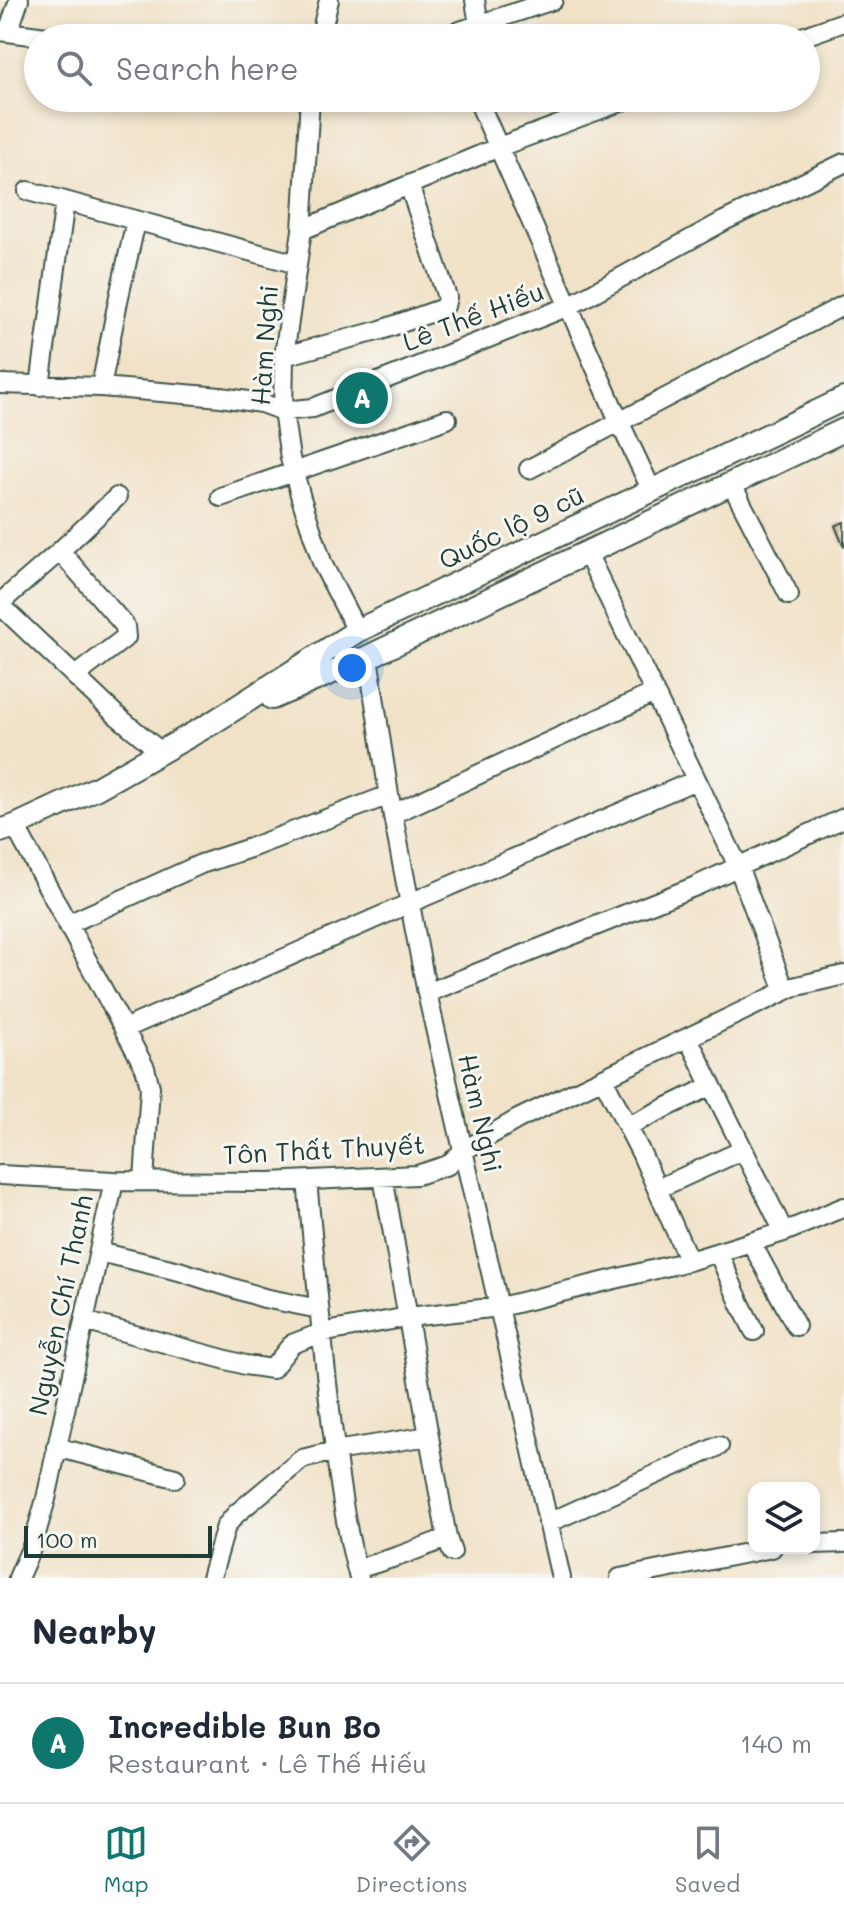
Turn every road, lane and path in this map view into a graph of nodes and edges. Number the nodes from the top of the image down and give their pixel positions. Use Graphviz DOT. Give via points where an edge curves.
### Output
graph roads {
  1 [pos="19,0"];
  2 [pos="329,0"];
  3 [pos="475,0"];
  4 [pos="553,0"];
  5 [pos="844,22"];
  6 [pos="323,24"];
  7 [pos="479,24"];
  8 [pos="482,24"];
  9 [pos="820,31"];
  10 [pos="4,32"];
  11 [pos="24,34"];
  12 [pos="309,112"];
  13 [pos="483,112"];
  14 [pos="593,112"];
  15 [pos="499,147"];
  16 [pos="844,163"];
  17 [pos="409,185"];
  18 [pos="28,191"];
  19 [pos="65,201"];
  20 [pos="136,221"];
  21 [pos="302,230"];
  22 [pos="297,264"];
  23 [pos="844,305"];
  24 [pos="569,306"];
  25 [pos="284,356"];
  26 [pos="0,384"];
  27 [pos="40,386"];
  28 [pos="101,387"];
  29 [pos="844,399"];
  30 [pos="283,411"];
  31 [pos="447,419"];
  32 [pos="619,421"];
  33 [pos="844,430"];
  34 [pos="720,458"];
  35 [pos="529,469"];
  36 [pos="294,472"];
  37 [pos="731,483"];
  38 [pos="652,491"];
  39 [pos="117,497"];
  40 [pos="221,497"];
  41 [pos="663,516"];
  42 [pos="575,527"];
  43 [pos="60,551"];
  44 [pos="587,553"];
  45 [pos="789,595"];
  46 [pos="0,604"];
  47 [pos="357,631"];
  48 [pos="368,657"];
  49 [pos="75,676"];
  50 [pos="654,693"];
  51 [pos="212,723"];
  52 [pos="161,752"];
  53 [pos="696,780"];
  54 [pos="389,795"];
  55 [pos="393,814"];
  56 [pos="844,818"];
  57 [pos="7,829"];
  58 [pos="738,866"];
  59 [pos="410,903"];
  60 [pos="68,924"];
  61 [pos="844,975"];
  62 [pos="785,991"];
  63 [pos="427,993"];
  64 [pos="124,1029"];
  65 [pos="688,1038"];
  66 [pos="603,1078"];
  67 [pos="711,1086"];
  68 [pos="628,1126"];
  69 [pos="743,1150"];
  70 [pos="463,1151"];
  71 [pos="0,1175"];
  72 [pos="383,1177"];
  73 [pos="114,1181"];
  74 [pos="144,1181"];
  75 [pos="307,1181"];
  76 [pos="657,1189"];
  77 [pos="844,1207"];
  78 [pos="784,1232"];
  79 [pos="751,1242"];
  80 [pos="99,1252"];
  81 [pos="718,1252"];
  82 [pos="689,1261"];
  83 [pos="500,1307"];
  84 [pos="319,1309"];
  85 [pos="408,1317"];
  86 [pos="84,1321"];
  87 [pos="796,1326"];
  88 [pos="754,1331"];
  89 [pos="321,1333"];
  90 [pos="429,1436"];
  91 [pos="719,1446"];
  92 [pos="56,1447"];
  93 [pos="335,1451"];
  94 [pos="175,1478"];
  95 [pos="548,1523"];
  96 [pos="844,1543"];
  97 [pos="820,1544"];
  98 [pos="748,1553"];
  99 [pos="358,1573"];
  100 [pos="18,1578"];
  101 [pos="211,1578"];
  102 [pos="561,1578"];
  103 [pos="620,1578"];
  1 -- 10 [label="street"];
  2 -- 6 [label="street"];
  3 -- 7 [label="street"];
  4 -- 8 [label="street"];
  5 -- 9 [label="street"];
  10 -- 11 [label="street"];
  12 -- 21 [label="street, Hàm Nghi"];
  13 -- 15 [label="street"];
  14 -- 15 [label="street"];
  15 -- 17 [label="street"];
  15 -- 24 [label="street"];
  16 -- 24 [label="street, Lê Thế Hiếu"];
  17 -- 21 [label="street"];
  17 -- 25 [label="street" via="447,297 445,306"];
  18 -- 19 [label="street"];
  19 -- 20 [label="street"];
  19 -- 27 [label="street"];
  20 -- 22 [label="street"];
  20 -- 28 [label="street"];
  21 -- 22 [label="street, Hàm Nghi"];
  22 -- 25 [label="street, Hàm Nghi"];
  23 -- 32 [label="street"];
  24 -- 30 [label="street, Lê Thế Hiếu" via="313,408"];
  24 -- 32 [label="street"];
  25 -- 30 [label="street, Hàm Nghi"];
  26 -- 27 [label="street, Lê Thế Hiếu"];
  27 -- 28 [label="street, Lê Thế Hiếu"];
  28 -- 30 [label="street, Lê Thế Hiếu" via="221,397"];
  29 -- 34 [label="main road, Quốc lộ 9 cũ"];
  30 -- 36 [label="street, Hàm Nghi"];
  31 -- 36 [label="street"];
  32 -- 35 [label="street"];
  32 -- 38 [label="street"];
  33 -- 37 [label="main road, Quốc lộ 9 cũ"];
  34 -- 37 [label="main road"];
  34 -- 38 [label="main road, Quốc lộ 9 cũ"];
  36 -- 40 [label="street"];
  36 -- 47 [label="street, Hàm Nghi" via="323,565"];
  37 -- 41 [label="main road, Quốc lộ 9 cũ"];
  37 -- 45 [label="street"];
  38 -- 41 [label="main road"];
  38 -- 42 [label="main road, Quốc lộ 9 cũ"];
  39 -- 43 [label="street"];
  41 -- 44 [label="main road, Quốc lộ 9 cũ"];
  42 -- 44 [label="main road"];
  42 -- 47 [label="main road, Quốc lộ 9 cũ"];
  43 -- 46 [label="street"];
  43 -- 49 [label="street" via="127,630 126,637"];
  44 -- 48 [label="main road, Quốc lộ 9 cũ"];
  44 -- 50 [label="street"];
  46 -- 49 [label="street"];
  47 -- 48 [label="main road"];
  47 -- 51 [label="main road, Quốc lộ 9 cũ"];
  48 -- 51 [label="main road, Quốc lộ 9 cũ"];
  48 -- 54 [label="street, Hàm Nghi"];
  49 -- 52 [label="street"];
  50 -- 53 [label="street"];
  50 -- 55 [label="street"];
  51 -- 52 [label="main road, Quốc lộ 9 cũ"];
  52 -- 57 [label="main road, Quốc lộ 9 cũ"];
  53 -- 58 [label="street"];
  53 -- 59 [label="street"];
  54 -- 55 [label="street, Hàm Nghi"];
  54 -- 60 [label="street" via="201,864"];
  55 -- 59 [label="street, Hàm Nghi"];
  56 -- 58 [label="street"];
  57 -- 60 [label="street"];
  58 -- 62 [label="street"];
  58 -- 63 [label="street"];
  59 -- 63 [label="street, Hàm Nghi"];
  59 -- 64 [label="street"];
  60 -- 64 [label="street"];
  61 -- 62 [label="street, Tôn Thất Thuyết"];
  62 -- 65 [label="street, Tôn Thất Thuyết"];
  63 -- 70 [label="street, Hàm Nghi"];
  64 -- 74 [label="street" via="150,1087"];
  65 -- 66 [label="street, Tôn Thất Thuyết"];
  65 -- 67 [label="street"];
  66 -- 68 [label="street"];
  66 -- 70 [label="street, Tôn Thất Thuyết"];
  67 -- 68 [label="street"];
  67 -- 69 [label="street"];
  68 -- 76 [label="street"];
  69 -- 76 [label="street"];
  69 -- 78 [label="street"];
  70 -- 72 [label="street, Tôn Thất Thuyết" via="434,1171"];
  70 -- 83 [label="street, Hàm Nghi"];
  71 -- 73 [label="street, Tôn Thất Thuyết"];
  72 -- 75 [label="street, Tôn Thất Thuyết"];
  72 -- 85 [label="street"];
  73 -- 74 [label="street, Tôn Thất Thuyết"];
  73 -- 80 [label="street, Nguyễn Chí Thanh"];
  74 -- 75 [label="street, Tôn Thất Thuyết"];
  75 -- 84 [label="street"];
  76 -- 82 [label="street"];
  77 -- 78 [label="street"];
  78 -- 79 [label="street"];
  79 -- 81 [label="street"];
  79 -- 87 [label="street"];
  80 -- 84 [label="street"];
  80 -- 86 [label="street, Nguyễn Chí Thanh"];
  81 -- 82 [label="street"];
  81 -- 88 [label="street"];
  82 -- 83 [label="street"];
  83 -- 85 [label="street"];
  83 -- 95 [label="street, Hàm Nghi"];
  84 -- 89 [label="street"];
  85 -- 89 [label="street"];
  85 -- 90 [label="street"];
  86 -- 89 [label="street" via="272,1369 292,1344"];
  86 -- 92 [label="street, Nguyễn Chí Thanh"];
  89 -- 93 [label="street"];
  90 -- 93 [label="street"];
  90 -- 99 [label="street" via="450,1545 399,1556"];
  91 -- 95 [label="street"];
  92 -- 94 [label="street"];
  92 -- 100 [label="street, Nguyễn Chí Thanh" via="33,1544"];
  93 -- 99 [label="street"];
  93 -- 101 [label="street" via="302,1459 236,1514 226,1526"];
  95 -- 102 [label="street, Hàm Nghi"];
  96 -- 97 [label="street"];
  98 -- 103 [label="street"];
}
